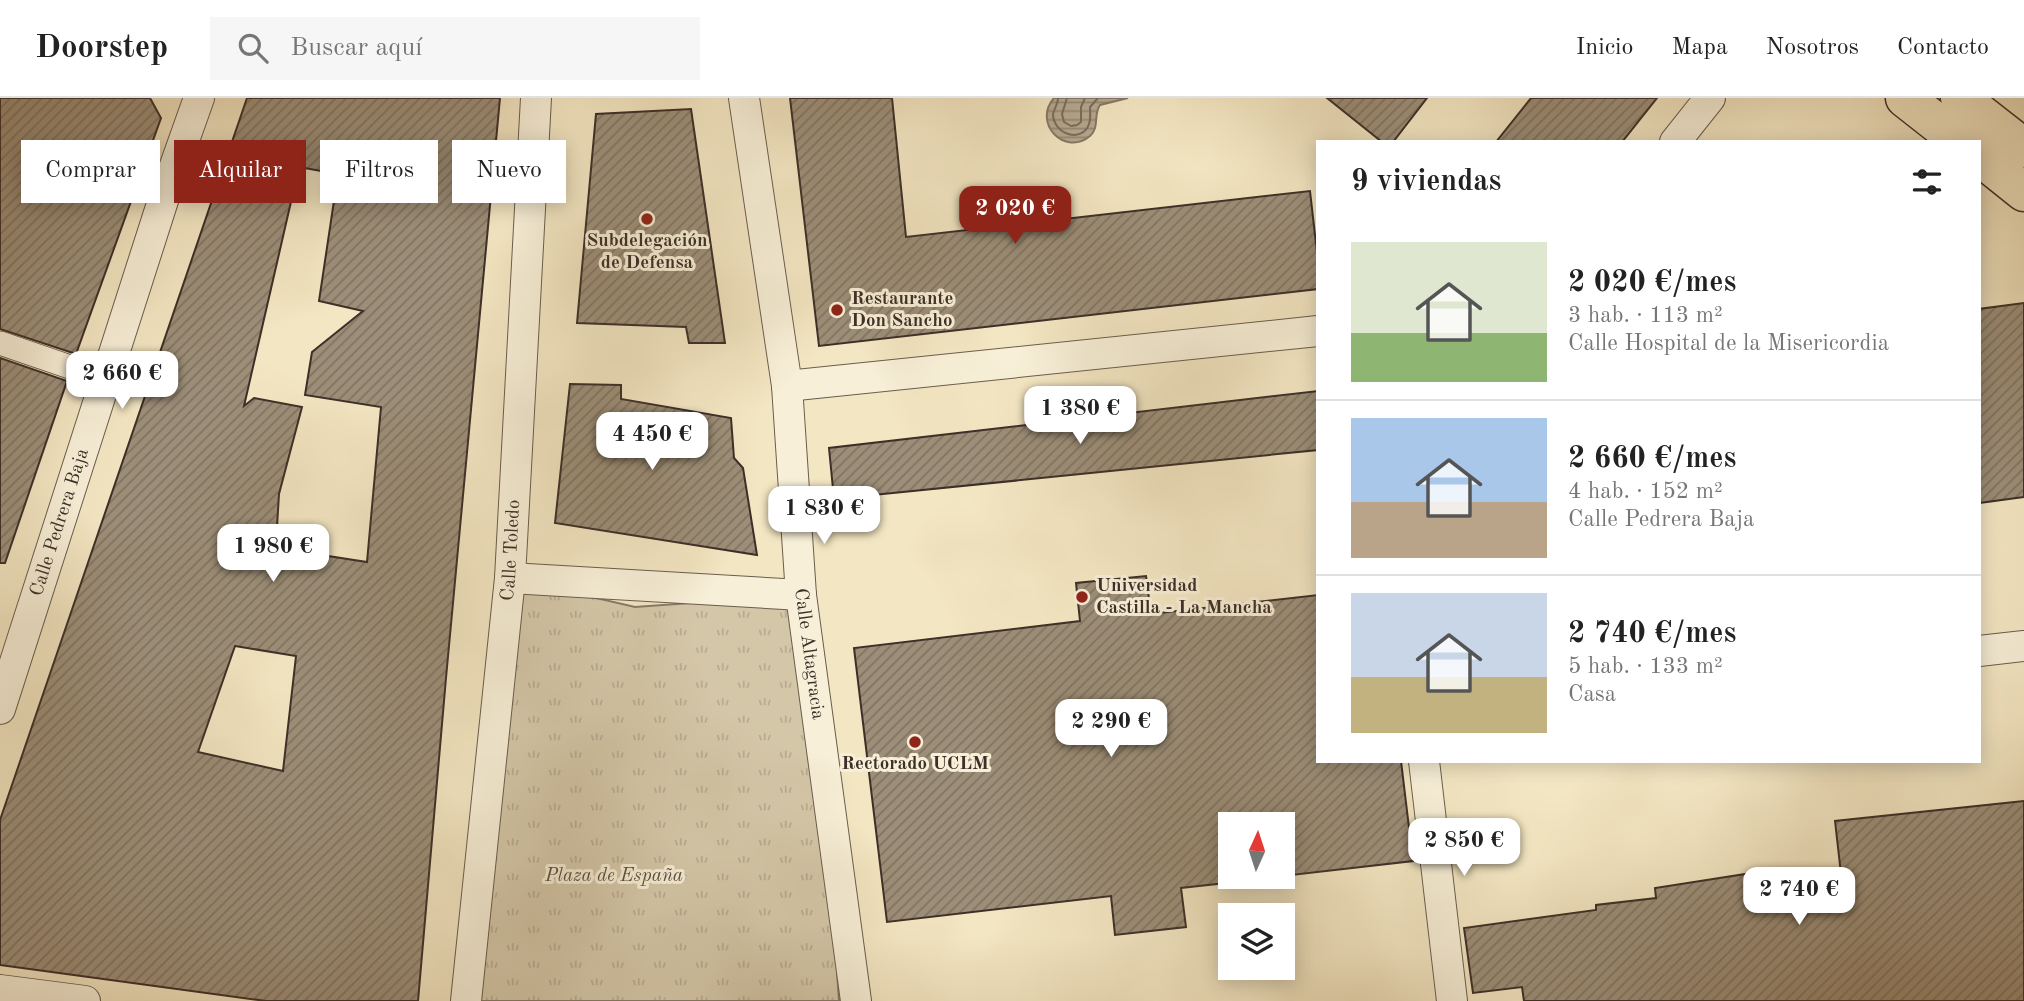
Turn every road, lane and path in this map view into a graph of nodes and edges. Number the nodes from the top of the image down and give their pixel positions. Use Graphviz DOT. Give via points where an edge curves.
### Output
graph roads {
  1 [pos="198,98"];
  2 [pos="536,98"];
  3 [pos="744,98"];
  4 [pos="1710,98"];
  5 [pos="1905,98"];
  6 [pos="1959,98"];
  7 [pos="1677,140"];
  8 [pos="1958,140"];
  9 [pos="2024,148"];
  10 [pos="1981,158"];
  11 [pos="2024,192"];
  12 [pos="1316,331"];
  13 [pos="0,343"];
  14 [pos="105,380"];
  15 [pos="787,386"];
  16 [pos="510,578"];
  17 [pos="801,595"];
  18 [pos="2024,646"];
  19 [pos="1981,651"];
  20 [pos="8,655"];
  21 [pos="0,709"];
  22 [pos="1424,763"];
  23 [pos="0,990"];
  24 [pos="85,1001"];
  25 [pos="466,1001"];
  26 [pos="856,1001"];
  27 [pos="1452,1001"];
  1 -- 14 [label="street, Calle Pedrera Baja"];
  2 -- 16 [label="street, Calle Toledo"];
  3 -- 15 [label="street, Calle Altagracia"];
  4 -- 7 [label="street"];
  5 -- 8 [label="highway"];
  6 -- 9 [label="highway"];
  10 -- 11 [label="highway"];
  12 -- 15 [label="street"];
  13 -- 14 [label="street"];
  14 -- 20 [label="street, Calle Pedrera Baja"];
  15 -- 17 [label="street, Calle Altagracia"];
  16 -- 17 [label="street"];
  16 -- 25 [label="street, Calle Toledo"];
  17 -- 26 [label="street, Calle Altagracia"];
  18 -- 19 [label="street"];
  20 -- 21 [label="street, Calle Pedrera Baja"];
  22 -- 27 [label="street"];
  23 -- 24 [label="street"];
}
